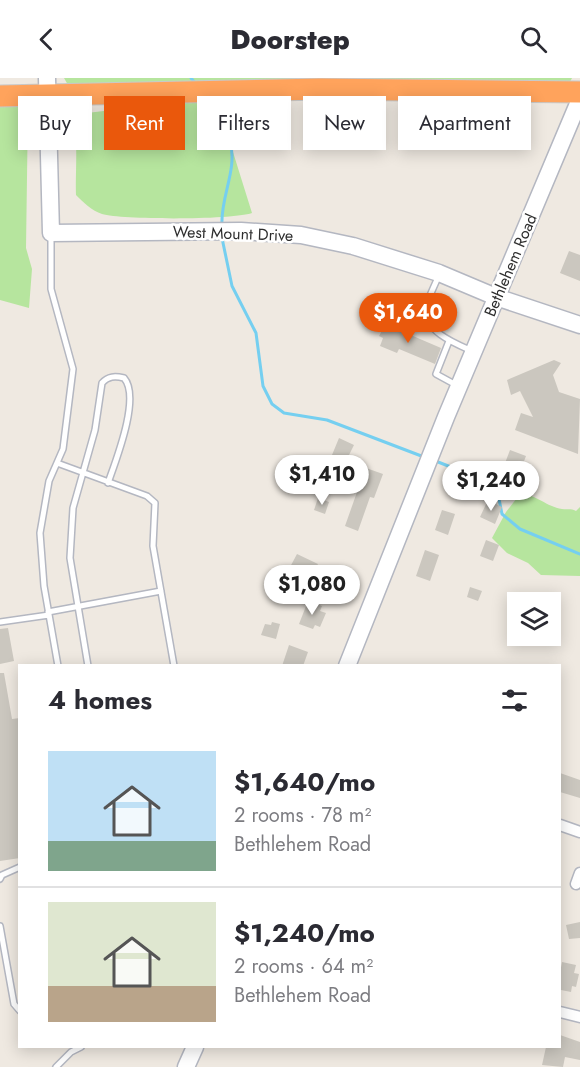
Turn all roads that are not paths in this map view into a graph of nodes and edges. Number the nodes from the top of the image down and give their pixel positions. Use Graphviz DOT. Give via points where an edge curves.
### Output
graph roads {
  1 [pos="47,87"];
  2 [pos="580,92"];
  3 [pos="0,96"];
  4 [pos="580,99"];
  5 [pos="51,233"];
  6 [pos="440,273"];
  7 [pos="496,297"];
  8 [pos="580,325"];
  9 [pos="450,341"];
  10 [pos="473,352"];
  11 [pos="459,387"];
  12 [pos="57,463"];
  13 [pos="81,472"];
  14 [pos="108,483"];
  15 [pos="161,591"];
  16 [pos="78,607"];
  17 [pos="49,613"];
  18 [pos="0,622"];
  19 [pos="58,664"];
  20 [pos="88,664"];
  21 [pos="174,664"];
  22 [pos="348,664"];
  23 [pos="561,825"];
  24 [pos="580,832"];
  25 [pos="18,868"];
  26 [pos="0,879"];
  27 [pos="0,926"];
  28 [pos="18,1009"];
  29 [pos="561,1012"];
  30 [pos="580,1017"];
  31 [pos="67,1048"];
  32 [pos="79,1048"];
  33 [pos="195,1048"];
  34 [pos="71,1052"];
  35 [pos="56,1067"];
  36 [pos="186,1067"];
  1 -- 2 [label="highway"];
  1 -- 3 [label="highway"];
  1 -- 5 [label="main road"];
  4 -- 7 [label="main road, Bethlehem Road"];
  5 -- 6 [label="main road, West Mount Drive" via="273,232 352,246"];
  5 -- 12 [label="lane" via="51,289 73,369 69,414"];
  6 -- 7 [label="main road, West Mount Drive"];
  6 -- 9 [label="lane" via="424,309 429,323"];
  7 -- 8 [label="main road, West Mount Drive"];
  7 -- 10 [label="main road, Bethlehem Road"];
  9 -- 10 [label="lane"];
  9 -- 11 [label="lane" via="436,374"];
  10 -- 11 [label="main road, Bethlehem Road"];
  11 -- 22 [label="main road, Bethlehem Road"];
  12 -- 13 [label="lane"];
  12 -- 17 [label="lane" via="49,481 40,533"];
  13 -- 14 [label="lane"];
  13 -- 14 [label="lane" via="95,430 102,383 111,377 124,378 129,387 124,433"];
  13 -- 16 [label="lane" via="73,508 70,558"];
  14 -- 15 [label="lane" via="147,496 155,503 153,546"];
  15 -- 16 [label="lane"];
  15 -- 21 [label="lane"];
  16 -- 17 [label="lane"];
  16 -- 20 [label="lane"];
  17 -- 18 [label="lane"];
  17 -- 19 [label="lane"];
  23 -- 24 [label="street"];
  25 -- 26 [label="lane"];
  27 -- 28 [label="lane"];
  29 -- 30 [label="street"];
  31 -- 34 [label="lane"];
  32 -- 34 [label="lane"];
  33 -- 36 [label="main road"];
  34 -- 35 [label="lane"];
}
